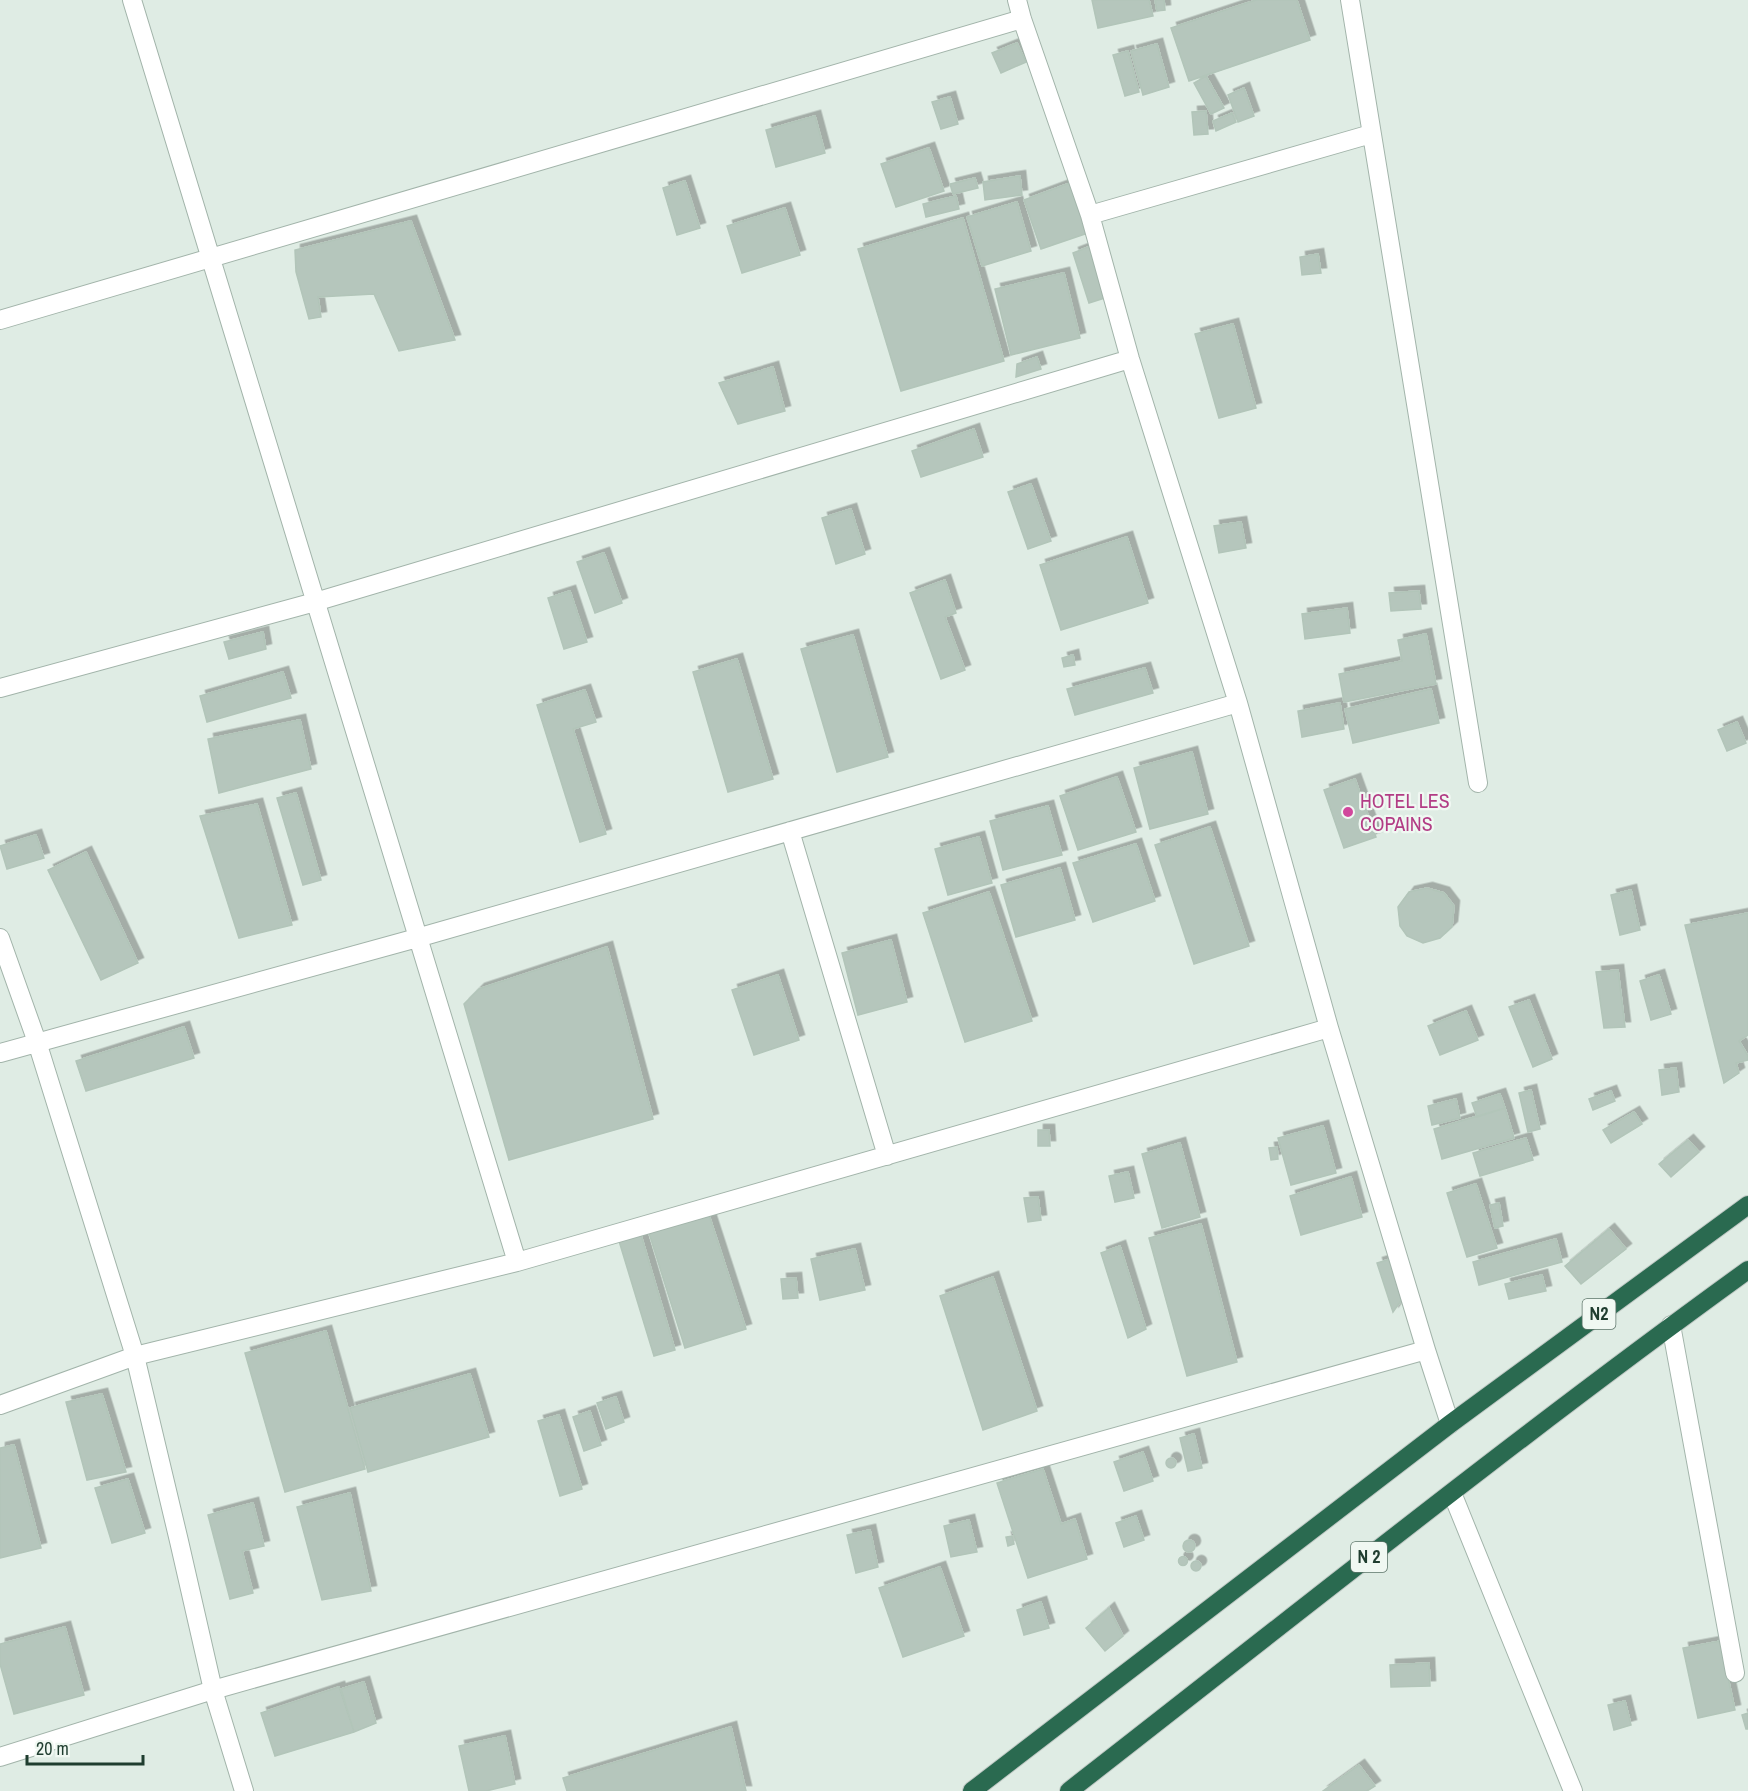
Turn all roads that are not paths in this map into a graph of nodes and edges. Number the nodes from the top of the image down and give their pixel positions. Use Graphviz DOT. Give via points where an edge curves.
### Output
graph roads {
  1 [pos="132,0"];
  2 [pos="1017,0"];
  3 [pos="1350,0"];
  4 [pos="1022,19"];
  5 [pos="1371,135"];
  6 [pos="1090,215"];
  7 [pos="210,258"];
  8 [pos="0,320"];
  9 [pos="1131,359"];
  10 [pos="315,602"];
  11 [pos="0,688"];
  12 [pos="1238,703"];
  13 [pos="1478,783"];
  14 [pos="790,831"];
  15 [pos="0,938"];
  16 [pos="417,938"];
  17 [pos="1329,1028"];
  18 [pos="37,1042"];
  19 [pos="0,1053"];
  20 [pos="887,1156"];
  21 [pos="1748,1205"];
  22 [pos="517,1262"];
  23 [pos="1748,1270"];
  24 [pos="1671,1325"];
  25 [pos="1425,1350"];
  26 [pos="135,1356"];
  27 [pos="0,1405"];
  28 [pos="1450,1424"];
  29 [pos="1452,1493"];
  30 [pos="1736,1673"];
  31 [pos="213,1690"];
  32 [pos="0,1757"];
  33 [pos="244,1791"];
  34 [pos="972,1791"];
  35 [pos="1069,1791"];
  36 [pos="1573,1791"];
  1 -- 7 [label="street"];
  2 -- 4 [label="street"];
  3 -- 5 [label="street"];
  4 -- 6 [label="street"];
  4 -- 7 [label="street"];
  5 -- 6 [label="street"];
  5 -- 13 [label="street"];
  6 -- 9 [label="street"];
  7 -- 8 [label="street"];
  7 -- 10 [label="street"];
  9 -- 10 [label="street"];
  9 -- 12 [label="street"];
  10 -- 11 [label="street"];
  10 -- 16 [label="street"];
  12 -- 14 [label="street"];
  12 -- 17 [label="street"];
  14 -- 16 [label="street"];
  14 -- 20 [label="street"];
  15 -- 18 [label="street"];
  16 -- 18 [label="street"];
  16 -- 22 [label="street"];
  17 -- 20 [label="street"];
  17 -- 25 [label="street"];
  18 -- 19 [label="street"];
  18 -- 26 [label="street"];
  20 -- 22 [label="street"];
  21 -- 28 [label="highway, N2"];
  22 -- 26 [label="street"];
  23 -- 24 [label="highway"];
  24 -- 29 [label="highway, N 2"];
  24 -- 30 [label="street"];
  25 -- 28 [label="street"];
  25 -- 31 [label="street"];
  26 -- 27 [label="street"];
  26 -- 31 [label="street"];
  28 -- 34 [label="highway"];
  29 -- 35 [label="highway, N 2"];
  29 -- 36 [label="street"];
  31 -- 32 [label="street"];
  31 -- 33 [label="street"];
}
